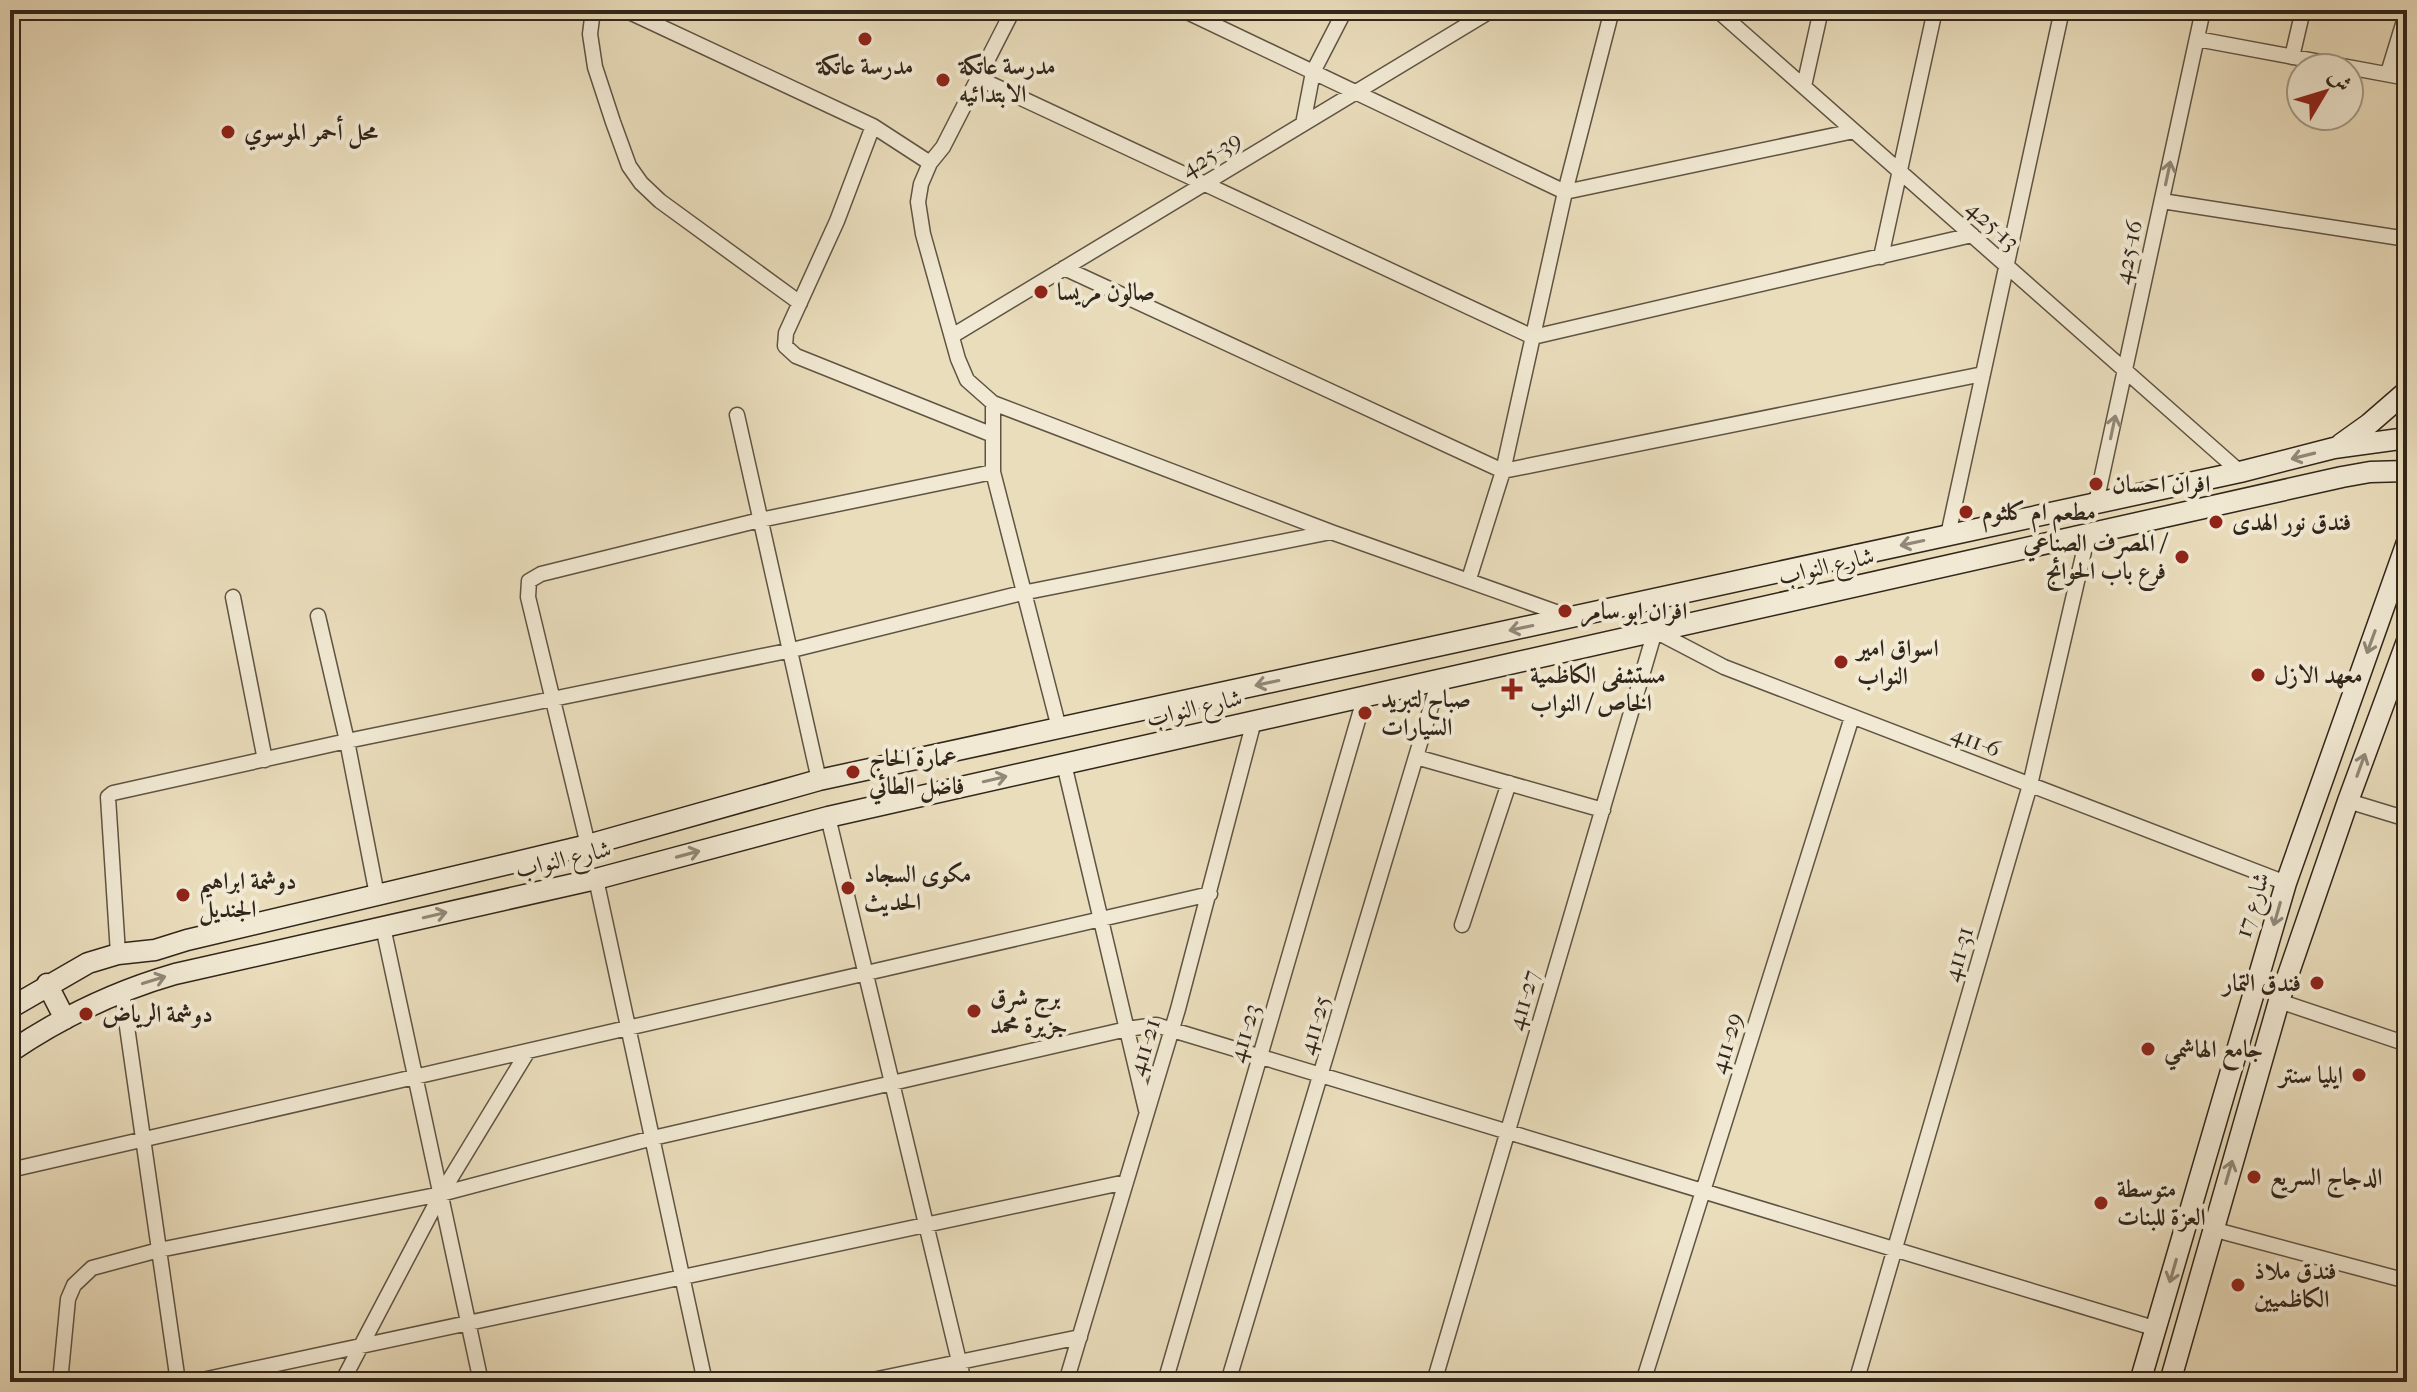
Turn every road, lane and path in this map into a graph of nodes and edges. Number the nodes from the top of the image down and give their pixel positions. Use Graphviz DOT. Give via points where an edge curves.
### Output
graph roads {
  1 [pos="593,10"];
  2 [pos="625,10"];
  3 [pos="1013,10"];
  4 [pos="1345,10"];
  5 [pos="1492,10"];
  6 [pos="1612,10"];
  7 [pos="1717,10"];
  8 [pos="1821,10"];
  9 [pos="1935,10"];
  10 [pos="2062,10"];
  11 [pos="2203,10"];
  12 [pos="2303,10"];
  13 [pos="1190,11"];
  14 [pos="2407,11"];
  15 [pos="2197,39"];
  16 [pos="2293,52"];
  17 [pos="2285,56"];
  18 [pos="2365,69"];
  19 [pos="1313,72"];
  20 [pos="2388,73"];
  21 [pos="978,78"];
  22 [pos="2407,78"];
  23 [pos="1804,86"];
  24 [pos="1358,91"];
  25 [pos="1303,124"];
  26 [pos="873,126"];
  27 [pos="1854,131"];
  28 [pos="930,163"];
  29 [pos="1899,171"];
  30 [pos="1204,184"];
  31 [pos="1565,192"];
  32 [pos="2162,201"];
  33 [pos="1972,235"];
  34 [pos="2407,239"];
  35 [pos="1881,257"];
  36 [pos="2006,266"];
  37 [pos="1064,268"];
  38 [pos="800,303"];
  39 [pos="952,336"];
  40 [pos="1533,337"];
  41 [pos="2125,370"];
  42 [pos="1983,374"];
  43 [pos="2407,391"];
  44 [pos="993,403"];
  45 [pos="737,415"];
  46 [pos="993,435"];
  47 [pos="2407,438"];
  48 [pos="2334,448"];
  49 [pos="1503,471"];
  50 [pos="2407,471"];
  51 [pos="993,472"];
  52 [pos="2240,472"];
  53 [pos="2096,503"];
  54 [pos="760,520"];
  55 [pos="1331,532"];
  56 [pos="2088,534"];
  57 [pos="1948,535"];
  58 [pos="2407,542"];
  59 [pos="1469,579"];
  60 [pos="1022,593"];
  61 [pos="233,597"];
  62 [pos="318,616"];
  63 [pos="1570,617"];
  64 [pos="1655,631"];
  65 [pos="2407,641"];
  66 [pos="792,650"];
  67 [pos="1439,680"];
  68 [pos="1365,696"];
  69 [pos="552,698"];
  70 [pos="1852,717"];
  71 [pos="1254,721"];
  72 [pos="1059,728"];
  73 [pos="347,741"];
  74 [pos="1416,757"];
  75 [pos="265,760"];
  76 [pos="1064,764"];
  77 [pos="819,780"];
  78 [pos="1509,783"];
  79 [pos="2030,785"];
  80 [pos="2348,801"];
  81 [pos="1603,810"];
  82 [pos="828,817"];
  83 [pos="2407,819"];
  84 [pos="588,845"];
  85 [pos="596,879"];
  86 [pos="2286,883"];
  87 [pos="1210,894"];
  88 [pos="377,895"];
  89 [pos="1101,919"];
  90 [pos="1462,925"];
  91 [pos="383,927"];
  92 [pos="118,954"];
  93 [pos="865,974"];
  94 [pos="47,984"];
  95 [pos="122,992"];
  96 [pos="2279,1001"];
  97 [pos="10,1008"];
  98 [pos="65,1019"];
  99 [pos="630,1028"];
  100 [pos="1172,1028"];
  101 [pos="1127,1029"];
  102 [pos="2407,1044"];
  103 [pos="528,1051"];
  104 [pos="10,1052"];
  105 [pos="1260,1055"];
  106 [pos="1322,1074"];
  107 [pos="415,1077"];
  108 [pos="891,1081"];
  109 [pos="1147,1113"];
  110 [pos="1508,1131"];
  111 [pos="653,1138"];
  112 [pos="144,1139"];
  113 [pos="19,1168"];
  114 [pos="1126,1182"];
  115 [pos="1703,1191"];
  116 [pos="441,1194"];
  117 [pos="926,1225"];
  118 [pos="2212,1229"];
  119 [pos="1894,1249"];
  120 [pos="159,1250"];
  121 [pos="683,1277"];
  122 [pos="2407,1281"];
  123 [pos="469,1323"];
  124 [pos="2157,1329"];
  125 [pos="1080,1337"];
  126 [pos="363,1345"];
  127 [pos="959,1362"];
  128 [pos="60,1382"];
  129 [pos="178,1382"];
  130 [pos="193,1382"];
  131 [pos="342,1382"];
  132 [pos="481,1382"];
  133 [pos="705,1382"];
  134 [pos="863,1382"];
  135 [pos="964,1382"];
  136 [pos="1066,1382"];
  137 [pos="1165,1382"];
  138 [pos="1228,1382"];
  139 [pos="1434,1382"];
  140 [pos="1643,1382"];
  141 [pos="1856,1382"];
  142 [pos="2140,1382"];
  143 [pos="2170,1382"];
  1 -- 38 [label="street" via="595,67 635,174 660,201"];
  2 -- 26 [label="street"];
  3 -- 21 [label="street"];
  4 -- 19 [label="street"];
  5 -- 24 [label="street, 425-39"];
  6 -- 31 [label="street"];
  7 -- 23 [label="street, 425-13"];
  8 -- 23 [label="street"];
  9 -- 29 [label="street"];
  10 -- 36 [label="street"];
  11 -- 15 [label="street, 425-16"];
  12 -- 16 [label="street"];
  13 -- 19 [label="street"];
  14 -- 20 [label="street"];
  15 -- 17 [label="street"];
  32 -- 15 [label="street, 425-16, one-way"];
  18 -- 20 [label="street"];
  19 -- 24 [label="street"];
  19 -- 25 [label="street"];
  20 -- 22 [label="street"];
  21 -- 28 [label="street"];
  21 -- 30 [label="street"];
  23 -- 27 [label="street, 425-13"];
  24 -- 25 [label="street, 425-39"];
  24 -- 31 [label="street"];
  25 -- 30 [label="street, 425-39"];
  26 -- 28 [label="street"];
  26 -- 38 [label="street"];
  27 -- 29 [label="street, 425-13"];
  27 -- 31 [label="street"];
  28 -- 39 [label="street" via="918,202"];
  29 -- 33 [label="street, 425-13"];
  29 -- 35 [label="street"];
  30 -- 37 [label="street, 425-39"];
  30 -- 40 [label="street"];
  31 -- 40 [label="street"];
  32 -- 34 [label="street"];
  32 -- 41 [label="street, 425-16"];
  33 -- 35 [label="street"];
  33 -- 36 [label="street, 425-13"];
  35 -- 40 [label="street"];
  36 -- 41 [label="street, 425-13"];
  36 -- 42 [label="street"];
  37 -- 39 [label="street, 425-39"];
  37 -- 49 [label="street"];
  38 -- 46 [label="street" via="785,346 796,356"];
  39 -- 44 [label="street" via="967,380"];
  40 -- 49 [label="street"];
  41 -- 52 [label="street, 425-13"];
  53 -- 41 [label="street, 425-16, one-way"];
  42 -- 49 [label="street"];
  42 -- 57 [label="street"];
  43 -- 48 [label="street"];
  44 -- 46 [label="street"];
  44 -- 55 [label="street"];
  45 -- 54 [label="street"];
  46 -- 51 [label="street"];
  47 -- 48 [label="street, شارع النواب"];
  48 -- 52 [label="street, شارع النواب, one-way"];
  49 -- 59 [label="street"];
  50 -- 56 [label="street, شارع النواب" via="2342,477"];
  51 -- 54 [label="street"];
  51 -- 60 [label="street"];
  52 -- 53 [label="street, شارع النواب"];
  53 -- 57 [label="street, شارع النواب"];
  54 -- 66 [label="street"];
  54 -- 69 [label="street" via="529,581 528,597"];
  55 -- 59 [label="street"];
  55 -- 60 [label="street"];
  56 -- 64 [label="street, شارع النواب"];
  56 -- 79 [label="street, 411-31"];
  57 -- 63 [label="street, شارع النواب, one-way"];
  58 -- 86 [label="street, شارع 17, one-way"];
  59 -- 63 [label="street"];
  60 -- 66 [label="street"];
  60 -- 72 [label="street"];
  61 -- 75 [label="street"];
  62 -- 73 [label="street"];
  63 -- 72 [label="street, شارع النواب, one-way"];
  64 -- 67 [label="street, شارع النواب"];
  64 -- 70 [label="street, 411-6" via="1724,667"];
  64 -- 81 [label="street, 411-27"];
  80 -- 65 [label="street, one-way"];
  66 -- 69 [label="street"];
  66 -- 77 [label="street"];
  67 -- 68 [label="street, شارع النواب"];
  67 -- 74 [label="street, 411-25"];
  68 -- 71 [label="street, شارع النواب"];
  68 -- 105 [label="street, 411-23"];
  69 -- 73 [label="street"];
  69 -- 84 [label="street"];
  70 -- 79 [label="street, 411-6"];
  70 -- 115 [label="street, 411-29"];
  71 -- 76 [label="street, شارع النواب"];
  71 -- 87 [label="street, 411-21"];
  72 -- 77 [label="street, شارع النواب"];
  73 -- 75 [label="street"];
  73 -- 88 [label="street"];
  74 -- 78 [label="street"];
  74 -- 106 [label="street, 411-25"];
  75 -- 92 [label="street" via="108,797"];
  82 -- 76 [label="street, شارع النواب, one-way"];
  76 -- 89 [label="street"];
  77 -- 84 [label="street, شارع النواب"];
  78 -- 81 [label="street"];
  78 -- 90 [label="street"];
  79 -- 86 [label="street, 411-6"];
  79 -- 119 [label="street, 411-31"];
  80 -- 83 [label="street"];
  80 -- 96 [label="street"];
  81 -- 110 [label="street, 411-27"];
  85 -- 82 [label="street, شارع النواب, one-way"];
  82 -- 93 [label="street"];
  84 -- 88 [label="street, شارع النواب"];
  91 -- 85 [label="street, شارع النواب, one-way"];
  85 -- 99 [label="street"];
  86 -- 124 [label="street, شارع 17, one-way"];
  87 -- 89 [label="street"];
  87 -- 100 [label="street, 411-21"];
  88 -- 92 [label="street, شارع النواب" via="155,950"];
  89 -- 93 [label="street"];
  89 -- 101 [label="street"];
  95 -- 91 [label="street, شارع النواب, one-way" via="175,974"];
  91 -- 107 [label="street"];
  92 -- 94 [label="street, شارع النواب"];
  93 -- 99 [label="street"];
  93 -- 108 [label="street"];
  94 -- 97 [label="street, شارع النواب"];
  94 -- 98 [label="street"];
  95 -- 98 [label="street, شارع النواب"];
  95 -- 112 [label="street"];
  96 -- 102 [label="street"];
  118 -- 96 [label="street, one-way"];
  98 -- 104 [label="street, شارع النواب"];
  99 -- 103 [label="street"];
  99 -- 111 [label="street"];
  100 -- 101 [label="street"];
  100 -- 105 [label="street"];
  100 -- 109 [label="street, 411-21"];
  101 -- 108 [label="street"];
  101 -- 109 [label="street"];
  103 -- 107 [label="street"];
  103 -- 116 [label="street"];
  105 -- 106 [label="street"];
  105 -- 137 [label="street, 411-23"];
  106 -- 110 [label="street"];
  106 -- 138 [label="street, 411-25"];
  107 -- 112 [label="street"];
  107 -- 116 [label="street"];
  108 -- 111 [label="street"];
  108 -- 117 [label="street"];
  109 -- 114 [label="street, 411-21"];
  110 -- 115 [label="street"];
  110 -- 139 [label="street, 411-27"];
  111 -- 116 [label="street"];
  111 -- 121 [label="street"];
  112 -- 113 [label="street"];
  112 -- 120 [label="street"];
  114 -- 117 [label="street"];
  114 -- 125 [label="street, 411-21"];
  115 -- 119 [label="street"];
  115 -- 140 [label="street, 411-29"];
  116 -- 120 [label="street"];
  116 -- 123 [label="street"];
  116 -- 126 [label="street"];
  117 -- 121 [label="street"];
  117 -- 127 [label="street"];
  118 -- 122 [label="street"];
  118 -- 143 [label="street"];
  119 -- 124 [label="street"];
  119 -- 141 [label="street, 411-31"];
  120 -- 128 [label="street" via="92,1268 74,1285"];
  120 -- 129 [label="street"];
  121 -- 123 [label="street"];
  121 -- 133 [label="street"];
  123 -- 126 [label="street"];
  123 -- 132 [label="street"];
  124 -- 142 [label="street, شارع 17"];
  125 -- 127 [label="street"];
  125 -- 136 [label="street, 411-21"];
  126 -- 130 [label="street"];
  126 -- 131 [label="street"];
  127 -- 134 [label="street"];
  127 -- 135 [label="street"];
}
